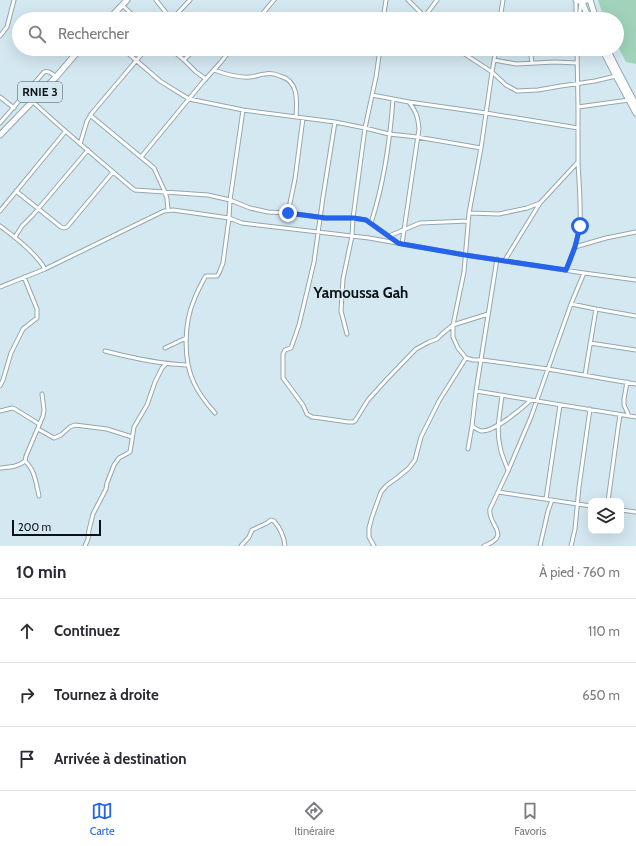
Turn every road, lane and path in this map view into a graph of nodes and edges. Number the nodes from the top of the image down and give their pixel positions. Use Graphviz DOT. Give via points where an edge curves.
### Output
graph roads {
  1 [pos="14,0"];
  2 [pos="127,0"];
  3 [pos="156,0"];
  4 [pos="190,0"];
  5 [pos="274,0"];
  6 [pos="386,0"];
  7 [pos="408,0"];
  8 [pos="415,0"];
  9 [pos="436,0"];
  10 [pos="504,0"];
  11 [pos="590,0"];
  12 [pos="580,1"];
  13 [pos="122,5"];
  14 [pos="414,5"];
  15 [pos="116,12"];
  16 [pos="130,12"];
  17 [pos="165,12"];
  18 [pos="178,12"];
  19 [pos="264,12"];
  20 [pos="385,12"];
  21 [pos="420,12"];
  22 [pos="429,12"];
  23 [pos="501,12"];
  24 [pos="580,12"];
  25 [pos="586,12"];
  26 [pos="594,12"];
  27 [pos="0,36"];
  28 [pos="74,56"];
  29 [pos="131,56"];
  30 [pos="140,56"];
  31 [pos="179,56"];
  32 [pos="188,56"];
  33 [pos="225,56"];
  34 [pos="379,56"];
  35 [pos="468,56"];
  36 [pos="495,56"];
  37 [pos="531,56"];
  38 [pos="577,56"];
  39 [pos="606,56"];
  40 [pos="611,56"];
  41 [pos="136,60"];
  42 [pos="184,60"];
  43 [pos="494,60"];
  44 [pos="577,62"];
  45 [pos="532,64"];
  46 [pos="214,70"];
  47 [pos="492,72"];
  48 [pos="616,76"];
  49 [pos="56,77"];
  50 [pos="206,79"];
  51 [pos="578,83"];
  52 [pos="372,95"];
  53 [pos="0,97"];
  54 [pos="189,99"];
  55 [pos="394,99"];
  56 [pos="32,101"];
  57 [pos="634,101"];
  58 [pos="409,102"];
  59 [pos="578,107"];
  60 [pos="14,108"];
  61 [pos="243,110"];
  62 [pos="486,113"];
  63 [pos="636,113"];
  64 [pos="90,115"];
  65 [pos="296,117"];
  66 [pos="303,118"];
  67 [pos="335,122"];
  68 [pos="0,123"];
  69 [pos="365,128"];
  70 [pos="578,128"];
  71 [pos="65,132"];
  72 [pos="390,134"];
  73 [pos="0,135"];
  74 [pos="417,137"];
  75 [pos="80,144"];
  76 [pos="482,148"];
  77 [pos="88,150"];
  78 [pos="140,157"];
  79 [pos="578,162"];
  80 [pos="113,172"];
  81 [pos="16,192"];
  82 [pos="165,192"];
  83 [pos="230,200"];
  84 [pos="540,202"];
  85 [pos="38,209"];
  86 [pos="168,210"];
  87 [pos="0,211"];
  88 [pos="288,213"];
  89 [pos="469,214"];
  90 [pos="320,217"];
  91 [pos="229,218"];
  92 [pos="354,218"];
  93 [pos="468,221"];
  94 [pos="371,223"];
  95 [pos="0,226"];
  96 [pos="404,230"];
  97 [pos="318,232"];
  98 [pos="636,232"];
  99 [pos="352,236"];
  100 [pos="389,236"];
  101 [pos="15,237"];
  102 [pos="400,243"];
  103 [pos="575,247"];
  104 [pos="465,255"];
  105 [pos="497,260"];
  106 [pos="505,260"];
  107 [pos="45,269"];
  108 [pos="566,270"];
  109 [pos="584,273"];
  110 [pos="24,277"];
  111 [pos="636,280"];
  112 [pos="0,287"];
  113 [pos="571,304"];
  114 [pos="596,309"];
  115 [pos="488,314"];
  116 [pos="636,316"];
  117 [pos="453,325"];
  118 [pos="347,334"];
  119 [pos="186,338"];
  120 [pos="590,343"];
  121 [pos="165,348"];
  122 [pos="105,350"];
  123 [pos="636,350"];
  124 [pos="466,358"];
  125 [pos="482,360"];
  126 [pos="166,364"];
  127 [pos="187,365"];
  128 [pos="548,369"];
  129 [pos="585,375"];
  130 [pos="627,382"];
  131 [pos="636,384"];
  132 [pos="0,386"];
  133 [pos="476,391"];
  134 [pos="42,394"];
  135 [pos="502,396"];
  136 [pos="531,401"];
  137 [pos="537,402"];
  138 [pos="560,405"];
  139 [pos="590,409"];
  140 [pos="0,411"];
  141 [pos="215,414"];
  142 [pos="620,415"];
  143 [pos="629,416"];
  144 [pos="636,417"];
  145 [pos="39,424"];
  146 [pos="498,424"];
  147 [pos="472,426"];
  148 [pos="38,429"];
  149 [pos="132,437"];
  150 [pos="468,449"];
  151 [pos="26,461"];
  152 [pos="0,468"];
  153 [pos="508,470"];
  154 [pos="498,492"];
  155 [pos="39,496"];
  156 [pos="608,498"];
  157 [pos="546,499"];
  158 [pos="552,500"];
  159 [pos="578,504"];
  160 [pos="588,506"];
  161 [pos="624,510"];
  162 [pos="636,512"];
  163 [pos="85,546"];
  164 [pos="241,546"];
  165 [pos="285,546"];
  166 [pos="374,546"];
  167 [pos="484,546"];
  168 [pos="540,546"];
  169 [pos="571,546"];
  1 -- 27 [label="street" via="7,28"];
  2 -- 13 [label="main road"];
  3 -- 17 [label="street"];
  4 -- 18 [label="street"];
  5 -- 19 [label="street"];
  6 -- 20 [label="street"];
  7 -- 14 [label="street"];
  8 -- 14 [label="street"];
  9 -- 22 [label="street"];
  10 -- 23 [label="street"];
  11 -- 26 [label="main road"];
  12 -- 24 [label="street"];
  12 -- 25 [label="main road"];
  13 -- 15 [label="main road"];
  13 -- 16 [label="street"];
  14 -- 21 [label="street"];
  28 -- 49 [label="main road, RNIE 3"];
  29 -- 41 [label="street"];
  30 -- 41 [label="street"];
  31 -- 42 [label="street"];
  32 -- 42 [label="street"];
  33 -- 46 [label="street"];
  34 -- 52 [label="street"];
  35 -- 47 [label="street"];
  36 -- 43 [label="street"];
  37 -- 45 [label="street"];
  38 -- 44 [label="street"];
  39 -- 48 [label="main road"];
  40 -- 57 [label="main road"];
  41 -- 54 [label="street"];
  41 -- 64 [label="street"];
  42 -- 50 [label="street"];
  43 -- 45 [label="street"];
  43 -- 47 [label="street"];
  44 -- 45 [label="street"];
  44 -- 51 [label="street"];
  46 -- 50 [label="street"];
  46 -- 65 [label="street" via="240,77 274,74 291,81 296,92"];
  47 -- 51 [label="street" via="517,91"];
  47 -- 62 [label="street"];
  48 -- 51 [label="street"];
  48 -- 57 [label="main road"];
  49 -- 56 [label="main road, RNIE 3"];
  49 -- 60 [label="street" via="47,71 44,72"];
  50 -- 54 [label="street"];
  51 -- 59 [label="street"];
  52 -- 55 [label="street"];
  52 -- 69 [label="street"];
  53 -- 60 [label="street"];
  54 -- 61 [label="street"];
  54 -- 78 [label="street"];
  55 -- 58 [label="street"];
  55 -- 72 [label="street"];
  56 -- 71 [label="street"];
  56 -- 73 [label="main road, RNIE 3"];
  57 -- 59 [label="street"];
  57 -- 63 [label="main road"];
  58 -- 62 [label="street"];
  58 -- 74 [label="street" via="417,113"];
  59 -- 70 [label="street"];
  60 -- 68 [label="street"];
  61 -- 65 [label="street"];
  61 -- 83 [label="street"];
  62 -- 70 [label="street"];
  62 -- 76 [label="street"];
  64 -- 75 [label="street"];
  64 -- 78 [label="street"];
  65 -- 66 [label="street"];
  66 -- 67 [label="street"];
  66 -- 88 [label="street"];
  67 -- 69 [label="street"];
  67 -- 90 [label="street"];
  69 -- 72 [label="street"];
  69 -- 92 [label="street"];
  70 -- 79 [label="street"];
  71 -- 75 [label="street"];
  71 -- 81 [label="street"];
  72 -- 74 [label="street"];
  72 -- 94 [label="street" via="380,192"];
  74 -- 76 [label="street"];
  74 -- 96 [label="street"];
  75 -- 77 [label="street"];
  76 -- 89 [label="street"];
  77 -- 80 [label="street"];
  77 -- 85 [label="street"];
  78 -- 82 [label="street" via="154,168"];
  79 -- 84 [label="street"];
  79 -- 103 [label="street" via="580,226"];
  80 -- 82 [label="street" via="135,190"];
  80 -- 85 [label="street" via="67,227 60,227"];
  81 -- 85 [label="street"];
  81 -- 87 [label="street"];
  82 -- 83 [label="street" via="208,195"];
  82 -- 86 [label="street"];
  83 -- 88 [label="street" via="263,211"];
  83 -- 91 [label="street"];
  84 -- 89 [label="street" via="504,214"];
  84 -- 106 [label="street"];
  85 -- 101 [label="street"];
  86 -- 91 [label="street"];
  86 -- 107 [label="street"];
  88 -- 90 [label="street"];
  89 -- 93 [label="street"];
  90 -- 92 [label="street"];
  90 -- 97 [label="street"];
  91 -- 97 [label="street"];
  91 -- 119 [label="street" via="223,262 217,276 205,277 194,300"];
  92 -- 94 [label="street"];
  92 -- 99 [label="street"];
  93 -- 96 [label="street" via="420,223"];
  93 -- 104 [label="street"];
  94 -- 100 [label="street"];
  95 -- 101 [label="street"];
  96 -- 100 [label="street"];
  96 -- 102 [label="street"];
  97 -- 99 [label="street"];
  97 -- 117 [label="street" via="300,324 291,348 283,354 283,378 307,414 312,417 355,421 368,400 416,349 437,339"];
  98 -- 103 [label="street"];
  99 -- 102 [label="street"];
  99 -- 118 [label="street" via="343,279 341,311"];
  100 -- 102 [label="street"];
  101 -- 107 [label="street"];
  102 -- 104 [label="street"];
  103 -- 108 [label="street"];
  104 -- 105 [label="street"];
  104 -- 117 [label="street"];
  105 -- 106 [label="street"];
  105 -- 115 [label="street"];
  106 -- 108 [label="street"];
  107 -- 110 [label="street"];
  108 -- 109 [label="street"];
  109 -- 111 [label="street"];
  109 -- 113 [label="street"];
  110 -- 112 [label="street"];
  110 -- 132 [label="street" via="37,309 37,318 23,329 11,353"];
  113 -- 114 [label="street"];
  113 -- 128 [label="street"];
  114 -- 116 [label="street"];
  114 -- 120 [label="street"];
  115 -- 117 [label="street"];
  115 -- 125 [label="street"];
  117 -- 124 [label="street" via="453,337"];
  119 -- 121 [label="street"];
  119 -- 127 [label="street"];
  120 -- 123 [label="street"];
  120 -- 129 [label="street"];
  122 -- 126 [label="street"];
  124 -- 125 [label="street"];
  124 -- 166 [label="street" via="439,401 409,468 382,492 369,528"];
  125 -- 128 [label="street"];
  125 -- 133 [label="street"];
  126 -- 127 [label="street"];
  126 -- 149 [label="street" via="134,427"];
  127 -- 141 [label="street" via="194,385"];
  128 -- 129 [label="street"];
  128 -- 137 [label="street"];
  129 -- 130 [label="street"];
  130 -- 131 [label="street"];
  130 -- 143 [label="street" via="624,405"];
  133 -- 135 [label="street"];
  133 -- 147 [label="street"];
  134 -- 145 [label="street" via="44,410"];
  135 -- 136 [label="street"];
  135 -- 146 [label="street"];
  136 -- 137 [label="street"];
  136 -- 146 [label="street"];
  137 -- 138 [label="street"];
  137 -- 153 [label="street"];
  138 -- 139 [label="street"];
  138 -- 157 [label="street"];
  139 -- 142 [label="street"];
  139 -- 159 [label="street"];
  140 -- 145 [label="street" via="12,408"];
  142 -- 143 [label="street"];
  142 -- 156 [label="street"];
  143 -- 144 [label="street"];
  145 -- 148 [label="street"];
  146 -- 147 [label="street" via="482,431"];
  146 -- 153 [label="street" via="500,447"];
  147 -- 150 [label="street"];
  148 -- 149 [label="street" via="54,438 75,425 107,429"];
  148 -- 151 [label="street"];
  149 -- 163 [label="street" via="130,452 119,458 114,465 106,489 93,514"];
  151 -- 152 [label="street" via="17,466"];
  151 -- 155 [label="street" via="32,467"];
  153 -- 154 [label="street"];
  154 -- 157 [label="street"];
  154 -- 167 [label="street" via="489,514 498,535 495,540"];
  157 -- 158 [label="street"];
  158 -- 159 [label="street"];
  158 -- 168 [label="street"];
  159 -- 160 [label="street"];
  159 -- 169 [label="street"];
  161 -- 162 [label="street"];
  164 -- 165 [label="street" via="252,530 274,520 281,531"];
}
